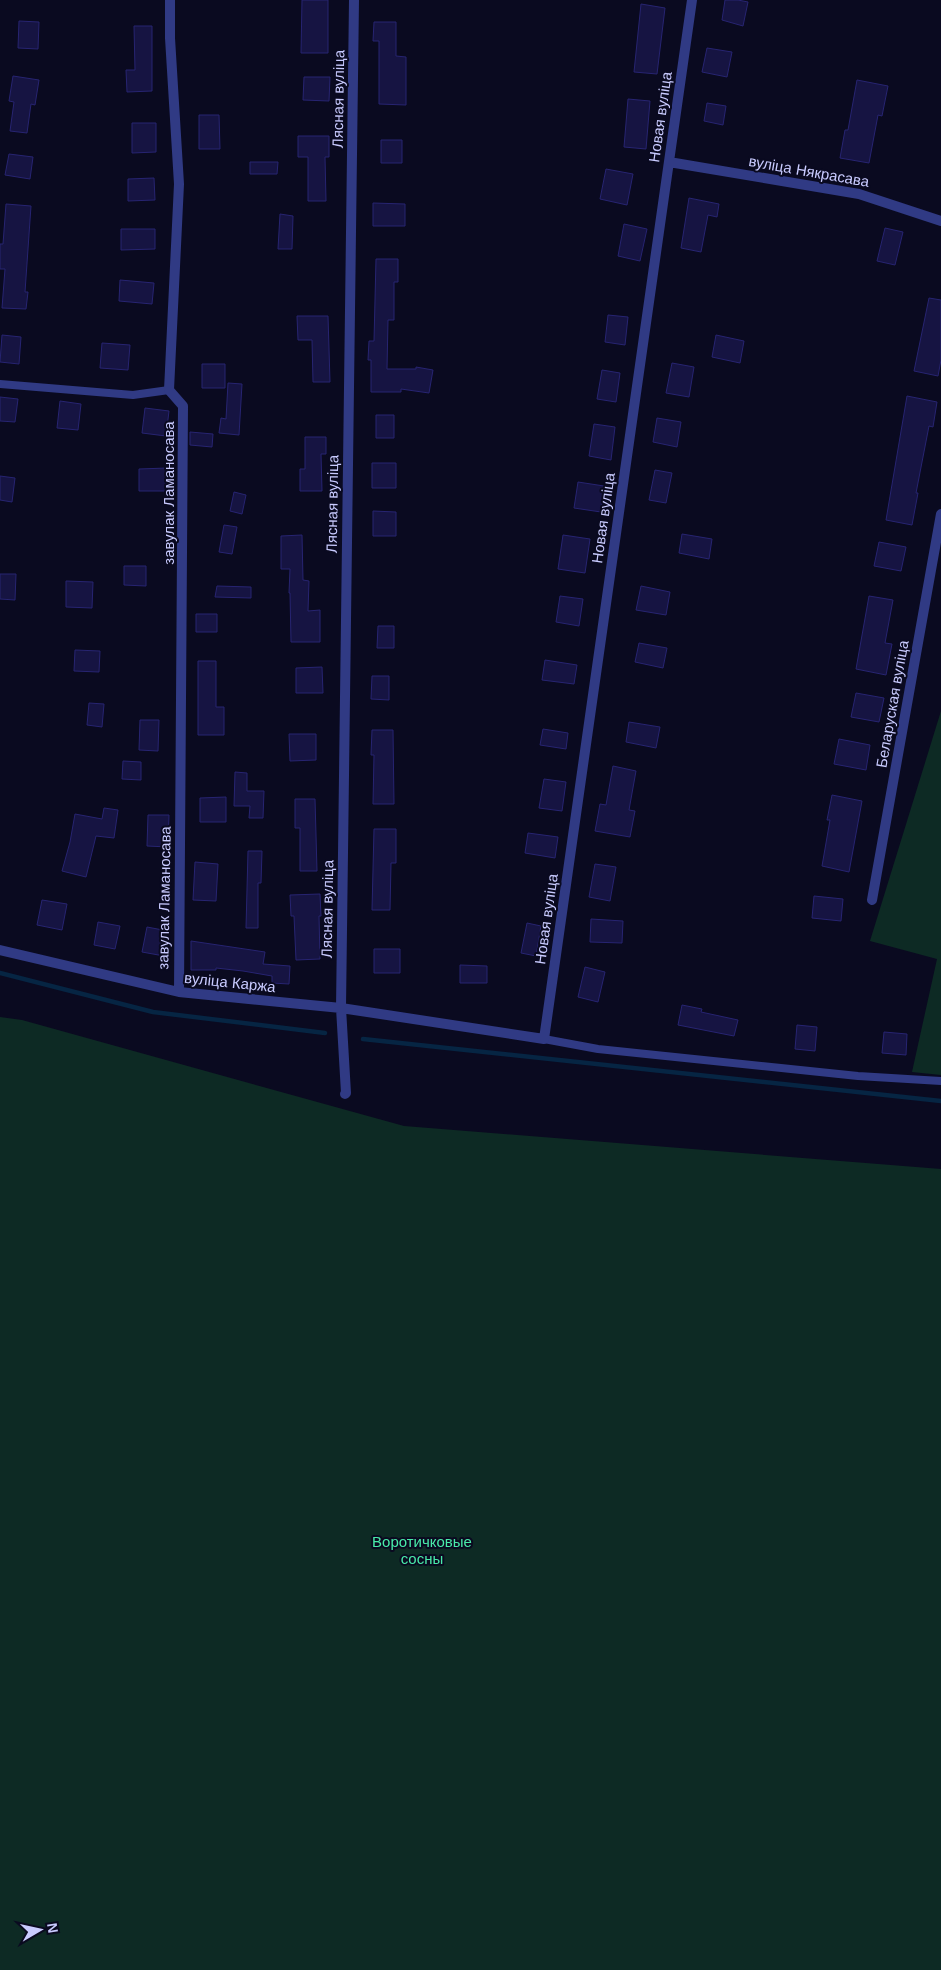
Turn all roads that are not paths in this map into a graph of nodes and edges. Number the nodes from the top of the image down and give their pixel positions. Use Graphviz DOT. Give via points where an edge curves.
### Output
graph roads {
  1 [pos="170,0"];
  2 [pos="354,0"];
  3 [pos="692,0"];
  4 [pos="669,162"];
  5 [pos="941,221"];
  6 [pos="0,384"];
  7 [pos="169,390"];
  8 [pos="941,514"];
  9 [pos="938,546"];
  10 [pos="872,900"];
  11 [pos="0,950"];
  12 [pos="179,992"];
  13 [pos="341,1008"];
  14 [pos="544,1039"];
  15 [pos="941,1081"];
  16 [pos="344,1094"];
  1 -- 7 [label="street" via="180,184"];
  2 -- 13 [label="street, Лясная вуліца"];
  3 -- 4 [label="street, Новая вуліца"];
  4 -- 5 [label="street, вуліца Някрасава" via="859,194"];
  4 -- 14 [label="street, Новая вуліца"];
  6 -- 7 [label="lane" via="133,395"];
  7 -- 12 [label="street, завулак Ламаносава" via="183,406"];
  8 -- 9 [label="street, Беларуская вуліца"];
  9 -- 10 [label="street, Беларуская вуліца"];
  11 -- 12 [label="street, вуліца Каржа"];
  12 -- 13 [label="street, вуліца Каржа"];
  13 -- 14 [label="street"];
  13 -- 16 [label="street, Лясная вуліца"];
  14 -- 15 [label="lane" via="598,1049 858,1076"];
}
